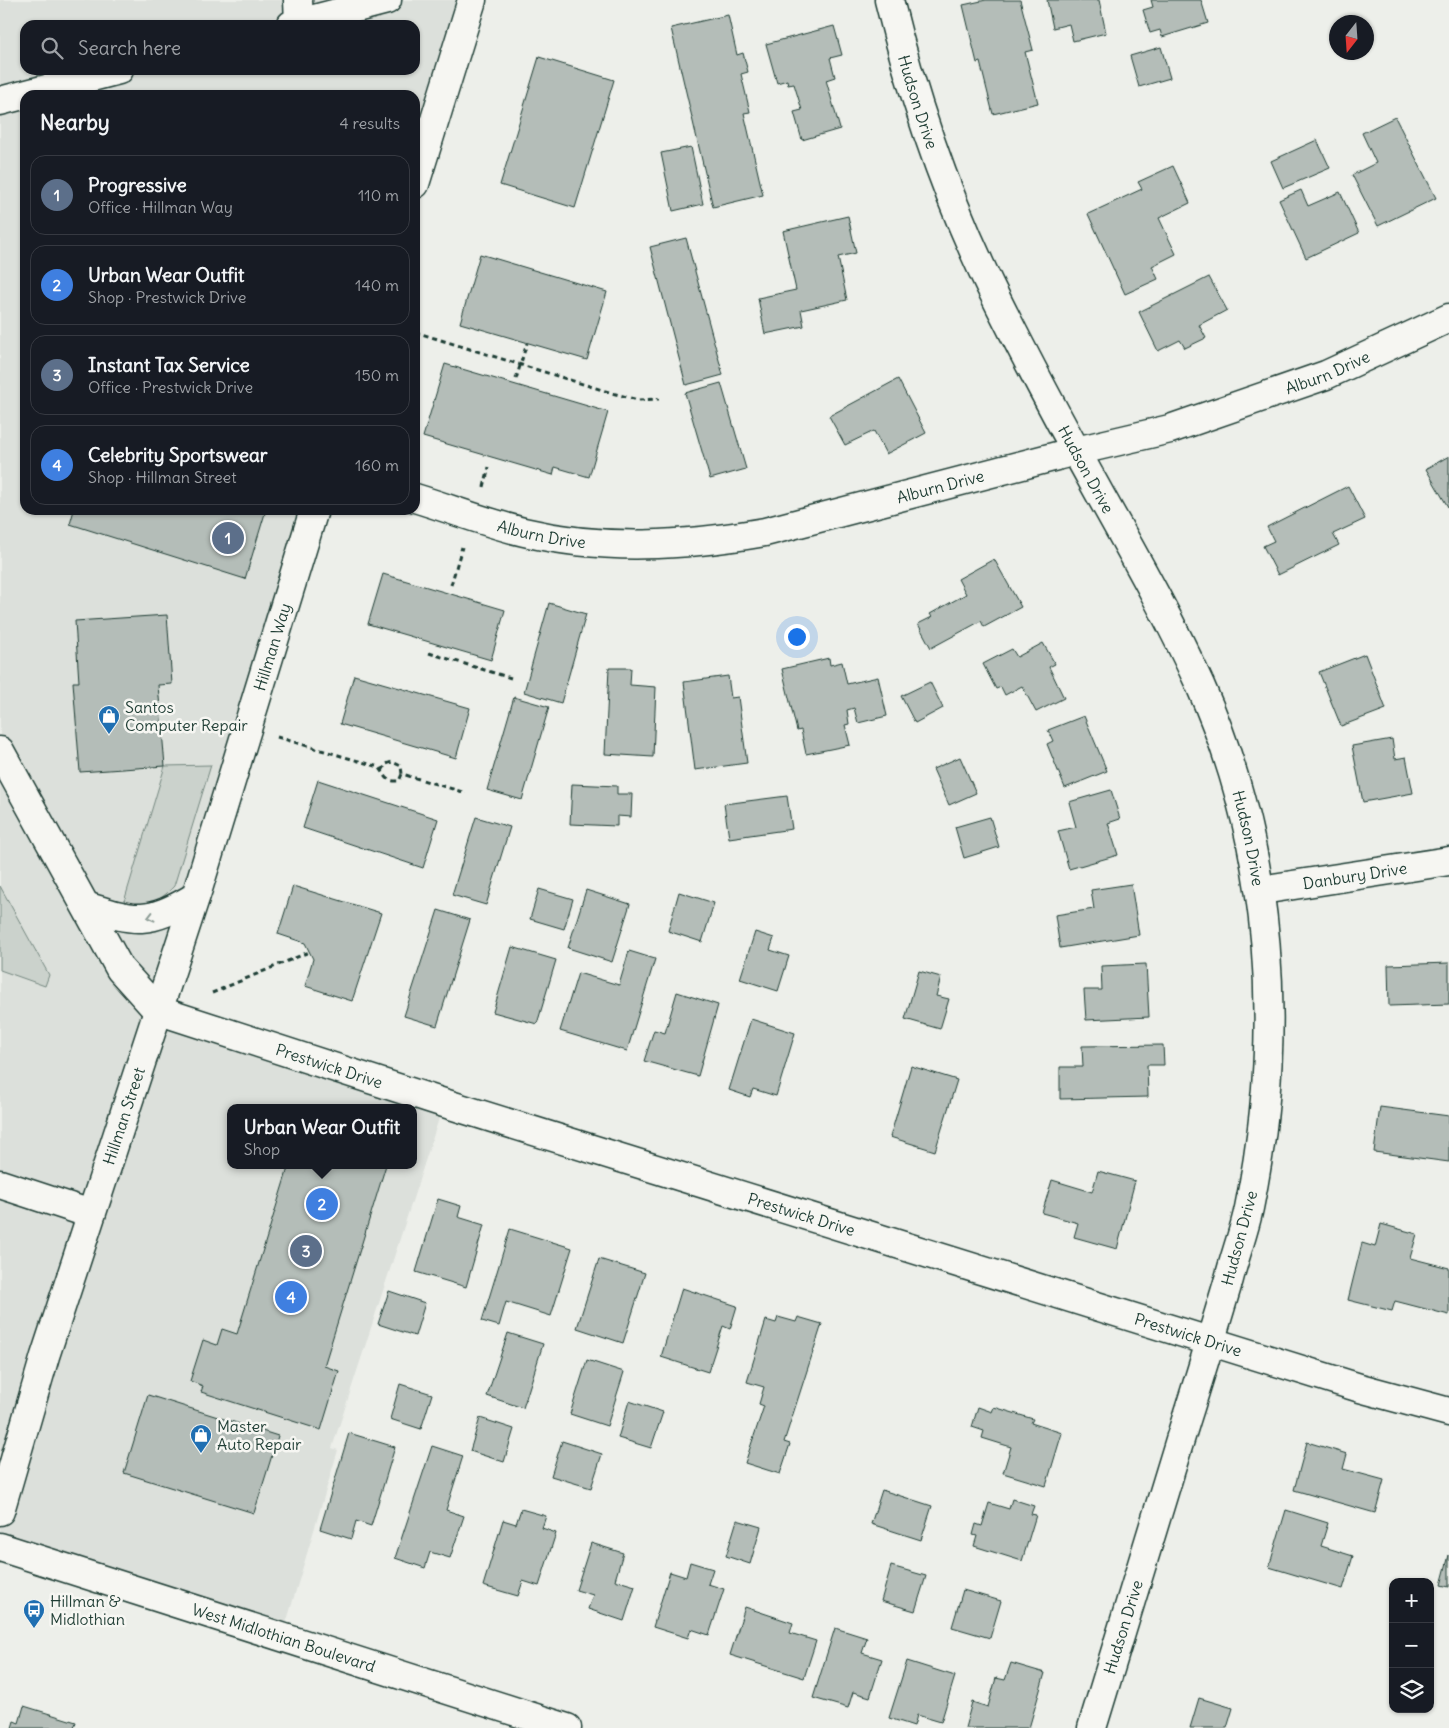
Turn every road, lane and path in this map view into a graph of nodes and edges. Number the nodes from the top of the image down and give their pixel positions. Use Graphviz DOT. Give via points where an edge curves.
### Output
graph roads {
  1 [pos="387,0"];
  2 [pos="472,0"];
  3 [pos="889,0"];
  4 [pos="296,16"];
  5 [pos="100,75"];
  6 [pos="42,90"];
  7 [pos="20,96"];
  8 [pos="0,101"];
  9 [pos="420,168"];
  10 [pos="1449,318"];
  11 [pos="420,334"];
  12 [pos="527,343"];
  13 [pos="521,365"];
  14 [pos="516,379"];
  15 [pos="659,399"];
  16 [pos="1076,451"];
  17 [pos="420,499"];
  18 [pos="312,515"];
  19 [pos="429,653"];
  20 [pos="511,678"];
  21 [pos="248,728"];
  22 [pos="0,751"];
  23 [pos="382,771"];
  24 [pos="402,774"];
  25 [pos="466,793"];
  26 [pos="1449,861"];
  27 [pos="1261,890"];
  28 [pos="195,897"];
  29 [pos="86,906"];
  30 [pos="309,952"];
  31 [pos="212,994"];
  32 [pos="157,1010"];
  33 [pos="0,1184"];
  34 [pos="91,1214"];
  35 [pos="1210,1341"];
  36 [pos="1449,1412"];
  37 [pos="0,1511"];
  38 [pos="0,1547"];
  39 [pos="567,1728"];
  40 [pos="1092,1728"];
  1 -- 4 [label="street"];
  2 -- 9 [label="street"];
  3 -- 16 [label="street, Hudson Drive" via="902,51 943,176 988,283"];
  5 -- 6 [label="street"];
  7 -- 8 [label="street"];
  10 -- 16 [label="street, Alburn Drive" via="1326,375 1170,429"];
  11 -- 13 [label="path"];
  12 -- 13 [label="path"];
  13 -- 14 [label="path"];
  13 -- 15 [label="path" via="638,400"];
  16 -- 17 [label="street, Alburn Drive" via="764,532 659,546 610,544 542,535"];
  16 -- 27 [label="street, Hudson Drive" via="1161,605 1201,687 1248,827"];
  18 -- 21 [label="street, Hillman Way"];
  19 -- 20 [label="path"];
  21 -- 23 [label="path" via="379,767"];
  21 -- 28 [label="street, Hillman Way"];
  22 -- 29 [label="street"];
  23 -- 24 [label="path" via="390,782 399,781"];
  23 -- 24 [label="path" via="386,764 392,762 401,766"];
  24 -- 25 [label="path"];
  26 -- 27 [label="street, Danbury Drive"];
  27 -- 35 [label="street, Hudson Drive" via="1269,987 1265,1113 1248,1212"];
  28 -- 29 [label="street, one-way" via="150,918 129,920"];
  28 -- 32 [label="street, Hillman Way"];
  29 -- 32 [label="street" via="120,969"];
  30 -- 31 [label="path"];
  32 -- 34 [label="street, Hillman Street"];
  32 -- 35 [label="street, Prestwick Drive" via="444,1103"];
  33 -- 34 [label="street"];
  34 -- 37 [label="street, Hillman Street"];
  35 -- 36 [label="street, Prestwick Drive"];
  35 -- 40 [label="street, Hudson Drive"];
  38 -- 39 [label="street, West Midlothian Boulevard"];
}
